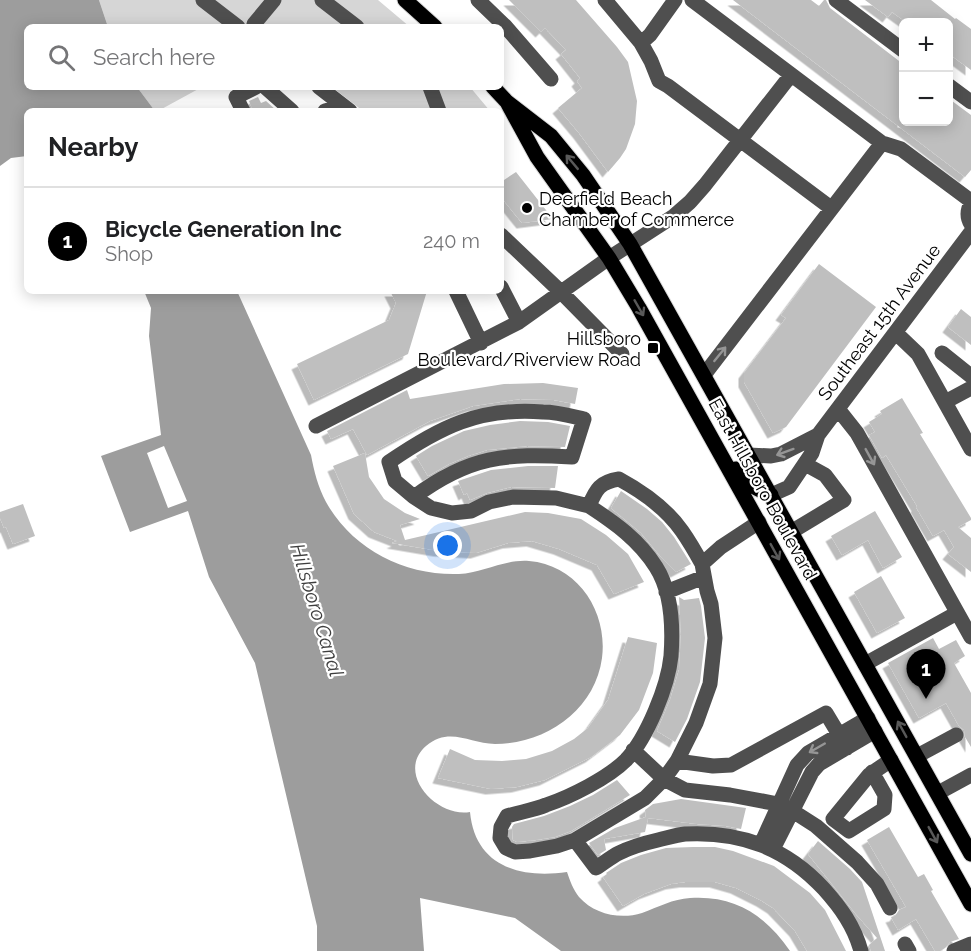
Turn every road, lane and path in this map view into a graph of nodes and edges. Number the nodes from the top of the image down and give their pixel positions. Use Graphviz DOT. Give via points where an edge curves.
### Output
graph roads {
  1 [pos="203,0"];
  2 [pos="274,0"];
  3 [pos="322,0"];
  4 [pos="405,0"];
  5 [pos="478,0"];
  6 [pos="605,0"];
  7 [pos="675,0"];
  8 [pos="692,0"];
  9 [pos="836,0"];
  10 [pos="234,24"];
  11 [pos="254,24"];
  12 [pos="353,24"];
  13 [pos="432,24"];
  14 [pos="503,24"];
  15 [pos="504,25"];
  16 [pos="641,43"];
  17 [pos="899,48"];
  18 [pos="791,75"];
  19 [pos="551,79"];
  20 [pos="953,89"];
  21 [pos="250,90"];
  22 [pos="268,90"];
  23 [pos="323,90"];
  24 [pos="431,90"];
  25 [pos="497,90"];
  26 [pos="507,102"];
  27 [pos="971,102"];
  28 [pos="242,108"];
  29 [pos="288,108"];
  30 [pos="345,108"];
  31 [pos="438,108"];
  32 [pos="741,140"];
  33 [pos="882,143"];
  34 [pos="971,202"];
  35 [pos="831,208"];
  36 [pos="971,224"];
  37 [pos="971,232"];
  38 [pos="504,238"];
  39 [pos="630,244"];
  40 [pos="609,258"];
  41 [pos="561,292"];
  42 [pos="504,293"];
  43 [pos="457,294"];
  44 [pos="519,322"];
  45 [pos="896,333"];
  46 [pos="481,343"];
  47 [pos="942,353"];
  48 [pos="622,354"];
  49 [pos="704,375"];
  50 [pos="971,376"];
  51 [pos="971,388"];
  52 [pos="945,402"];
  53 [pos="838,409"];
  54 [pos="696,410"];
  55 [pos="316,426"];
  56 [pos="818,435"];
  57 [pos="971,449"];
  58 [pos="748,455"];
  59 [pos="805,464"];
  60 [pos="771,495"];
  61 [pos="414,497"];
  62 [pos="589,506"];
  63 [pos="759,522"];
  64 [pos="791,532"];
  65 [pos="703,570"];
  66 [pos="813,571"];
  67 [pos="666,592"];
  68 [pos="957,612"];
  69 [pos="971,637"];
  70 [pos="865,664"];
  71 [pos="871,725"];
  72 [pos="956,735"];
  73 [pos="843,741"];
  74 [pos="633,750"];
  75 [pos="917,756"];
  76 [pos="891,760"];
  77 [pos="677,761"];
  78 [pos="872,772"];
  79 [pos="971,775"];
  80 [pos="664,779"];
  81 [pos="938,793"];
  82 [pos="785,807"];
  83 [pos="575,840"];
  84 [pos="767,847"];
  85 [pos="971,854"];
  86 [pos="971,904"];
  87 [pos="890,908"];
  88 [pos="971,944"];
  89 [pos="861,951"];
  90 [pos="954,951"];
  1 -- 10 [label="street"];
  2 -- 11 [label="street"];
  3 -- 12 [label="street"];
  4 -- 13 [label="main road"];
  5 -- 14 [label="street"];
  6 -- 16 [label="street"];
  7 -- 16 [label="street"];
  8 -- 18 [label="street"];
  9 -- 17 [label="street"];
  15 -- 19 [label="street"];
  16 -- 32 [label="street" via="659,81"];
  18 -- 32 [label="street"];
  18 -- 33 [label="street"];
  20 -- 27 [label="street"];
  21 -- 28 [label="street" via="236,97"];
  22 -- 29 [label="street"];
  23 -- 30 [label="street"];
  24 -- 31 [label="street"];
  25 -- 26 [label="main road, East Hillsboro Boulevard"];
  39 -- 26 [label="main road, East Hillsboro Boulevard, one-way" via="551,136"];
  26 -- 40 [label="main road, East Hillsboro Boulevard" via="537,157"];
  32 -- 35 [label="street"];
  32 -- 39 [label="street" via="690,202"];
  33 -- 34 [label="street" via="901,149"];
  33 -- 35 [label="street"];
  34 -- 36 [label="street" via="967,214"];
  49 -- 35 [label="street, one-way"];
  37 -- 45 [label="street, Southeast 15th Avenue"];
  38 -- 41 [label="street"];
  39 -- 40 [label="street"];
  39 -- 49 [label="main road, East Hillsboro Boulevard"];
  40 -- 41 [label="street"];
  40 -- 54 [label="main road, East Hillsboro Boulevard, one-way"];
  41 -- 44 [label="street"];
  41 -- 48 [label="street"];
  42 -- 44 [label="street"];
  43 -- 46 [label="street"];
  44 -- 46 [label="street"];
  45 -- 52 [label="street" via="918,354"];
  45 -- 53 [label="street, Southeast 15th Avenue"];
  46 -- 55 [label="street"];
  47 -- 50 [label="street"];
  49 -- 58 [label="main road, East Hillsboro Boulevard"];
  51 -- 52 [label="street"];
  52 -- 57 [label="street"];
  53 -- 56 [label="street, Southeast 15th Avenue"];
  53 -- 68 [label="street, one-way" via="856,433"];
  54 -- 60 [label="main road" via="745,481"];
  54 -- 63 [label="main road, East Hillsboro Boulevard"];
  56 -- 58 [label="street, Southeast 15th Avenue, one-way" via="782,454"];
  56 -- 59 [label="street, Southeast 15th Avenue"];
  58 -- 60 [label="main road, East Hillsboro Boulevard"];
  59 -- 60 [label="street, Southeast 15th Avenue" via="789,487"];
  59 -- 64 [label="street" via="825,476 844,500"];
  60 -- 64 [label="main road, East Hillsboro Boulevard"];
  61 -- 61 [label="street" via="395,481 388,462 442,430 473,417 506,411 584,419 572,457 535,455 482,461 455,471"];
  61 -- 62 [label="street" via="431,508 452,513 513,497 556,498"];
  62 -- 65 [label="street" via="597,489 607,481 619,479 639,490 682,531"];
  62 -- 67 [label="street" via="645,550"];
  63 -- 65 [label="street" via="721,547"];
  63 -- 66 [label="main road" via="771,521 800,566"];
  63 -- 71 [label="main road, East Hillsboro Boulevard, one-way"];
  64 -- 66 [label="main road, East Hillsboro Boulevard"];
  65 -- 67 [label="street"];
  65 -- 77 [label="street" via="715,638 710,684"];
  66 -- 70 [label="main road, East Hillsboro Boulevard"];
  67 -- 74 [label="street" via="671,658 657,706 645,735"];
  68 -- 69 [label="street"];
  68 -- 70 [label="street"];
  75 -- 70 [label="main road, East Hillsboro Boulevard, one-way"];
  71 -- 73 [label="street"];
  71 -- 76 [label="main road, East Hillsboro Boulevard"];
  72 -- 75 [label="street"];
  73 -- 77 [label="street" via="826,713 731,765"];
  73 -- 82 [label="street" via="802,758"];
  74 -- 80 [label="street"];
  74 -- 83 [label="street" via="626,760 585,788 507,816 501,826 500,838 506,848 515,852"];
  75 -- 81 [label="main road, East Hillsboro Boulevard"];
  76 -- 78 [label="street"];
  76 -- 86 [label="main road, East Hillsboro Boulevard, one-way"];
  77 -- 80 [label="street"];
  79 -- 81 [label="street"];
  80 -- 82 [label="street" via="685,790"];
  80 -- 83 [label="street" via="645,798"];
  81 -- 85 [label="main road, East Hillsboro Boulevard"];
  82 -- 84 [label="street"];
  82 -- 87 [label="street" via="816,826 857,862 877,884"];
  83 -- 84 [label="street" via="596,868 642,844 683,834 716,835"];
  84 -- 89 [label="street" via="810,875 841,908"];
  88 -- 90 [label="street"];
}
